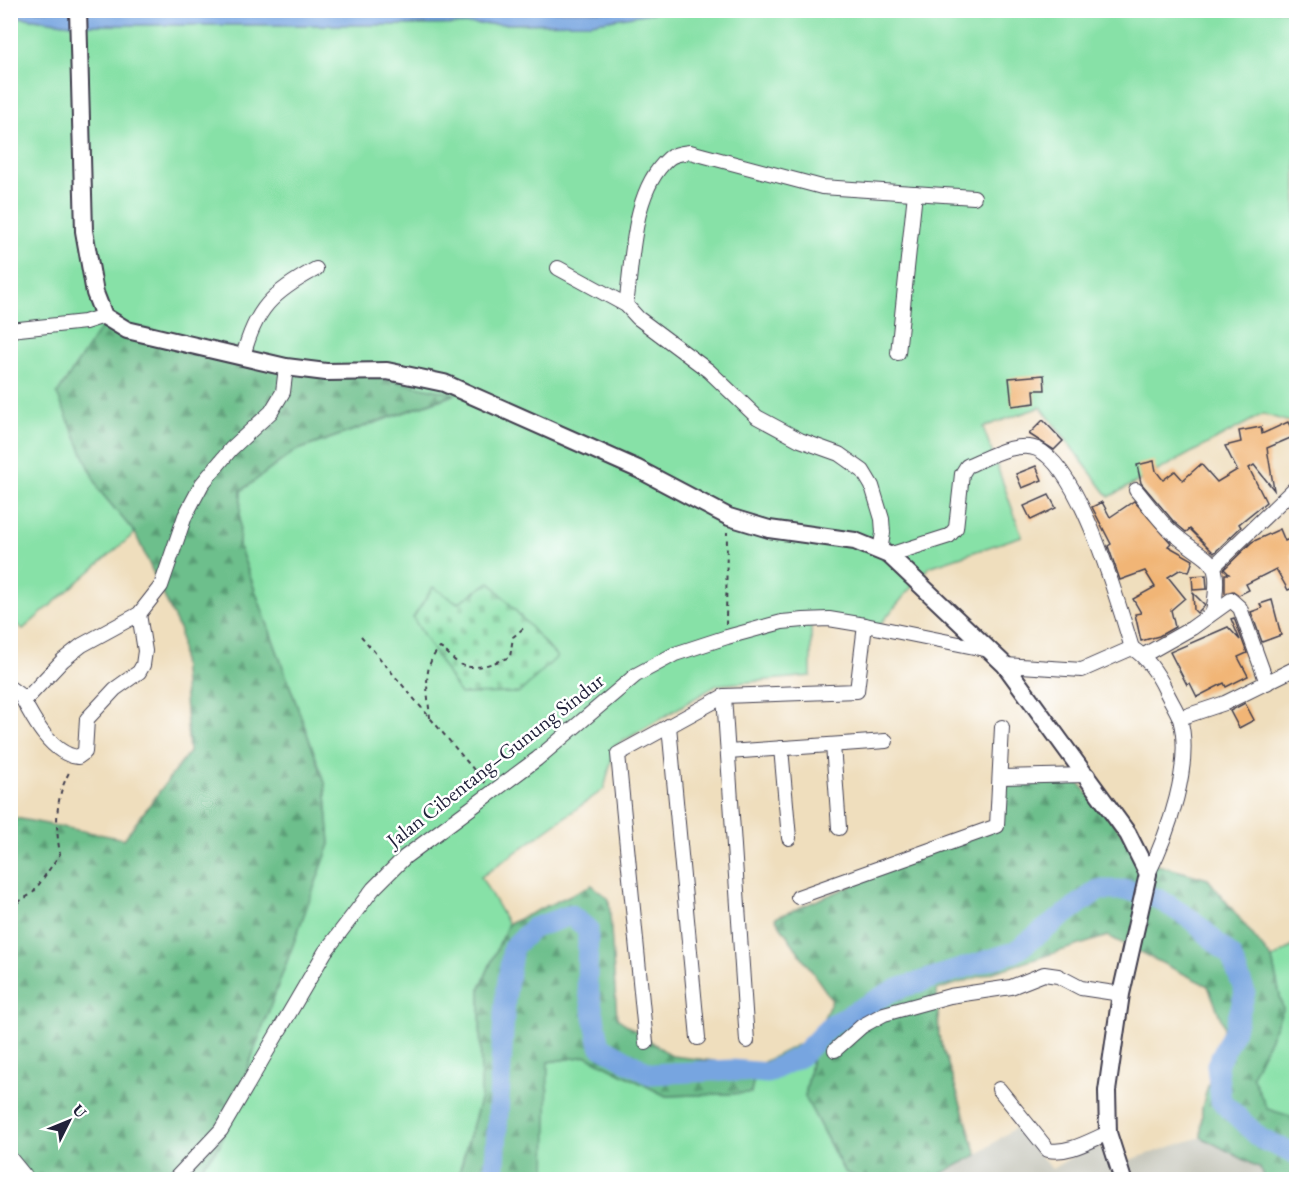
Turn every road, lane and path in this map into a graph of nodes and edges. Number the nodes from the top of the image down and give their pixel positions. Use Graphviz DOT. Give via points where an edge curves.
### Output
graph roads {
  1 [pos="78,10"];
  2 [pos="915,192"];
  3 [pos="974,197"];
  4 [pos="558,267"];
  5 [pos="316,269"];
  6 [pos="626,305"];
  7 [pos="104,316"];
  8 [pos="10,330"];
  9 [pos="898,353"];
  10 [pos="243,357"];
  11 [pos="286,367"];
  12 [pos="1296,487"];
  13 [pos="1136,490"];
  14 [pos="729,517"];
  15 [pos="885,553"];
  16 [pos="1214,566"];
  17 [pos="1213,612"];
  18 [pos="139,614"];
  19 [pos="865,625"];
  20 [pos="526,626"];
  21 [pos="361,636"];
  22 [pos="727,637"];
  23 [pos="989,650"];
  24 [pos="1138,652"];
  25 [pos="1005,665"];
  26 [pos="1296,668"];
  27 [pos="1267,683"];
  28 [pos="16,692"];
  29 [pos="724,696"];
  30 [pos="430,718"];
  31 [pos="1180,718"];
  32 [pos="669,726"];
  33 [pos="1002,727"];
  34 [pos="886,741"];
  35 [pos="833,745"];
  36 [pos="781,748"];
  37 [pos="728,752"];
  38 [pos="78,757"];
  39 [pos="1088,775"];
  40 [pos="1000,777"];
  41 [pos="492,790"];
  42 [pos="839,828"];
  43 [pos="789,838"];
  44 [pos="1145,887"];
  45 [pos="798,897"];
  46 [pos="10,907"];
  47 [pos="1121,994"];
  48 [pos="698,1038"];
  49 [pos="747,1041"];
  50 [pos="646,1043"];
  51 [pos="835,1050"];
  52 [pos="999,1089"];
  53 [pos="1108,1133"];
  54 [pos="10,1158"];
  55 [pos="28,1179"];
  56 [pos="174,1179"];
  57 [pos="1123,1179"];
  1 -- 7 [label="main road" via="84,231 94,292"];
  2 -- 3 [label="street"];
  2 -- 6 [label="street" via="822,187 690,152 670,157 648,183 641,203"];
  2 -- 9 [label="street"];
  4 -- 6 [label="street"];
  5 -- 10 [label="street" via="268,302 252,323"];
  6 -- 15 [label="street" via="709,371 756,417 800,440 839,454 863,471 882,519"];
  7 -- 8 [label="street" via="85,322"];
  7 -- 10 [label="main road" via="127,330"];
  10 -- 11 [label="main road"];
  11 -- 14 [label="main road" via="326,372 387,371 444,382 638,469"];
  11 -- 18 [label="street" via="283,393 271,412 231,449 202,484 185,516 161,586"];
  12 -- 16 [label="street"];
  13 -- 16 [label="street" via="1173,533 1203,553"];
  14 -- 15 [label="main road" via="769,529 855,541"];
  14 -- 22 [label="path"];
  15 -- 23 [label="main road"];
  15 -- 24 [label="street" via="949,536 956,528 962,474 967,466 1020,447 1037,449 1056,466 1078,500"];
  16 -- 17 [label="street" via="1218,582"];
  17 -- 24 [label="street" via="1192,628"];
  17 -- 27 [label="street" via="1231,600 1237,603"];
  18 -- 28 [label="street" via="82,645 29,696"];
  18 -- 38 [label="street" via="145,651 143,665 87,719 85,752"];
  19 -- 22 [label="street, Jalan Cibentang–Gunung Sindur" via="830,619 804,620"];
  19 -- 23 [label="street, Jalan Cibentang–Gunung Sindur"];
  19 -- 29 [label="street" via="857,691"];
  20 -- 30 [label="path" via="513,637 510,657 478,668 460,664 440,648 430,657"];
  21 -- 30 [label="path"];
  22 -- 41 [label="street, Jalan Cibentang–Gunung Sindur" via="675,654 636,675 537,759"];
  23 -- 25 [label="main road"];
  24 -- 25 [label="street" via="1082,670"];
  24 -- 31 [label="street" via="1162,682"];
  25 -- 39 [label="main road"];
  26 -- 27 [label="street"];
  27 -- 31 [label="street"];
  28 -- 38 [label="street" via="53,744 66,756"];
  29 -- 32 [label="street"];
  29 -- 37 [label="street"];
  30 -- 41 [label="path"];
  31 -- 44 [label="street" via="1182,756 1173,812"];
  32 -- 48 [label="street"];
  32 -- 50 [label="street" via="618,754"];
  33 -- 40 [label="street"];
  34 -- 35 [label="street"];
  35 -- 36 [label="street"];
  35 -- 42 [label="street"];
  36 -- 37 [label="street"];
  36 -- 43 [label="street"];
  37 -- 49 [label="street"];
  38 -- 46 [label="path" via="64,782 54,824 60,854 33,892"];
  39 -- 40 [label="street"];
  39 -- 44 [label="main road" via="1128,834"];
  40 -- 45 [label="street" via="997,826"];
  41 -- 56 [label="street, Jalan Cibentang–Gunung Sindur" via="405,857 373,889 324,952 220,1130"];
  44 -- 47 [label="main road"];
  47 -- 51 [label="street" via="1081,988 1058,976 1044,974 1011,987 950,996 884,1014 862,1026"];
  47 -- 53 [label="main road" via="1107,1091"];
  52 -- 53 [label="street" via="1048,1150 1058,1152"];
  53 -- 57 [label="main road"];
  54 -- 55 [label="street"];
}
